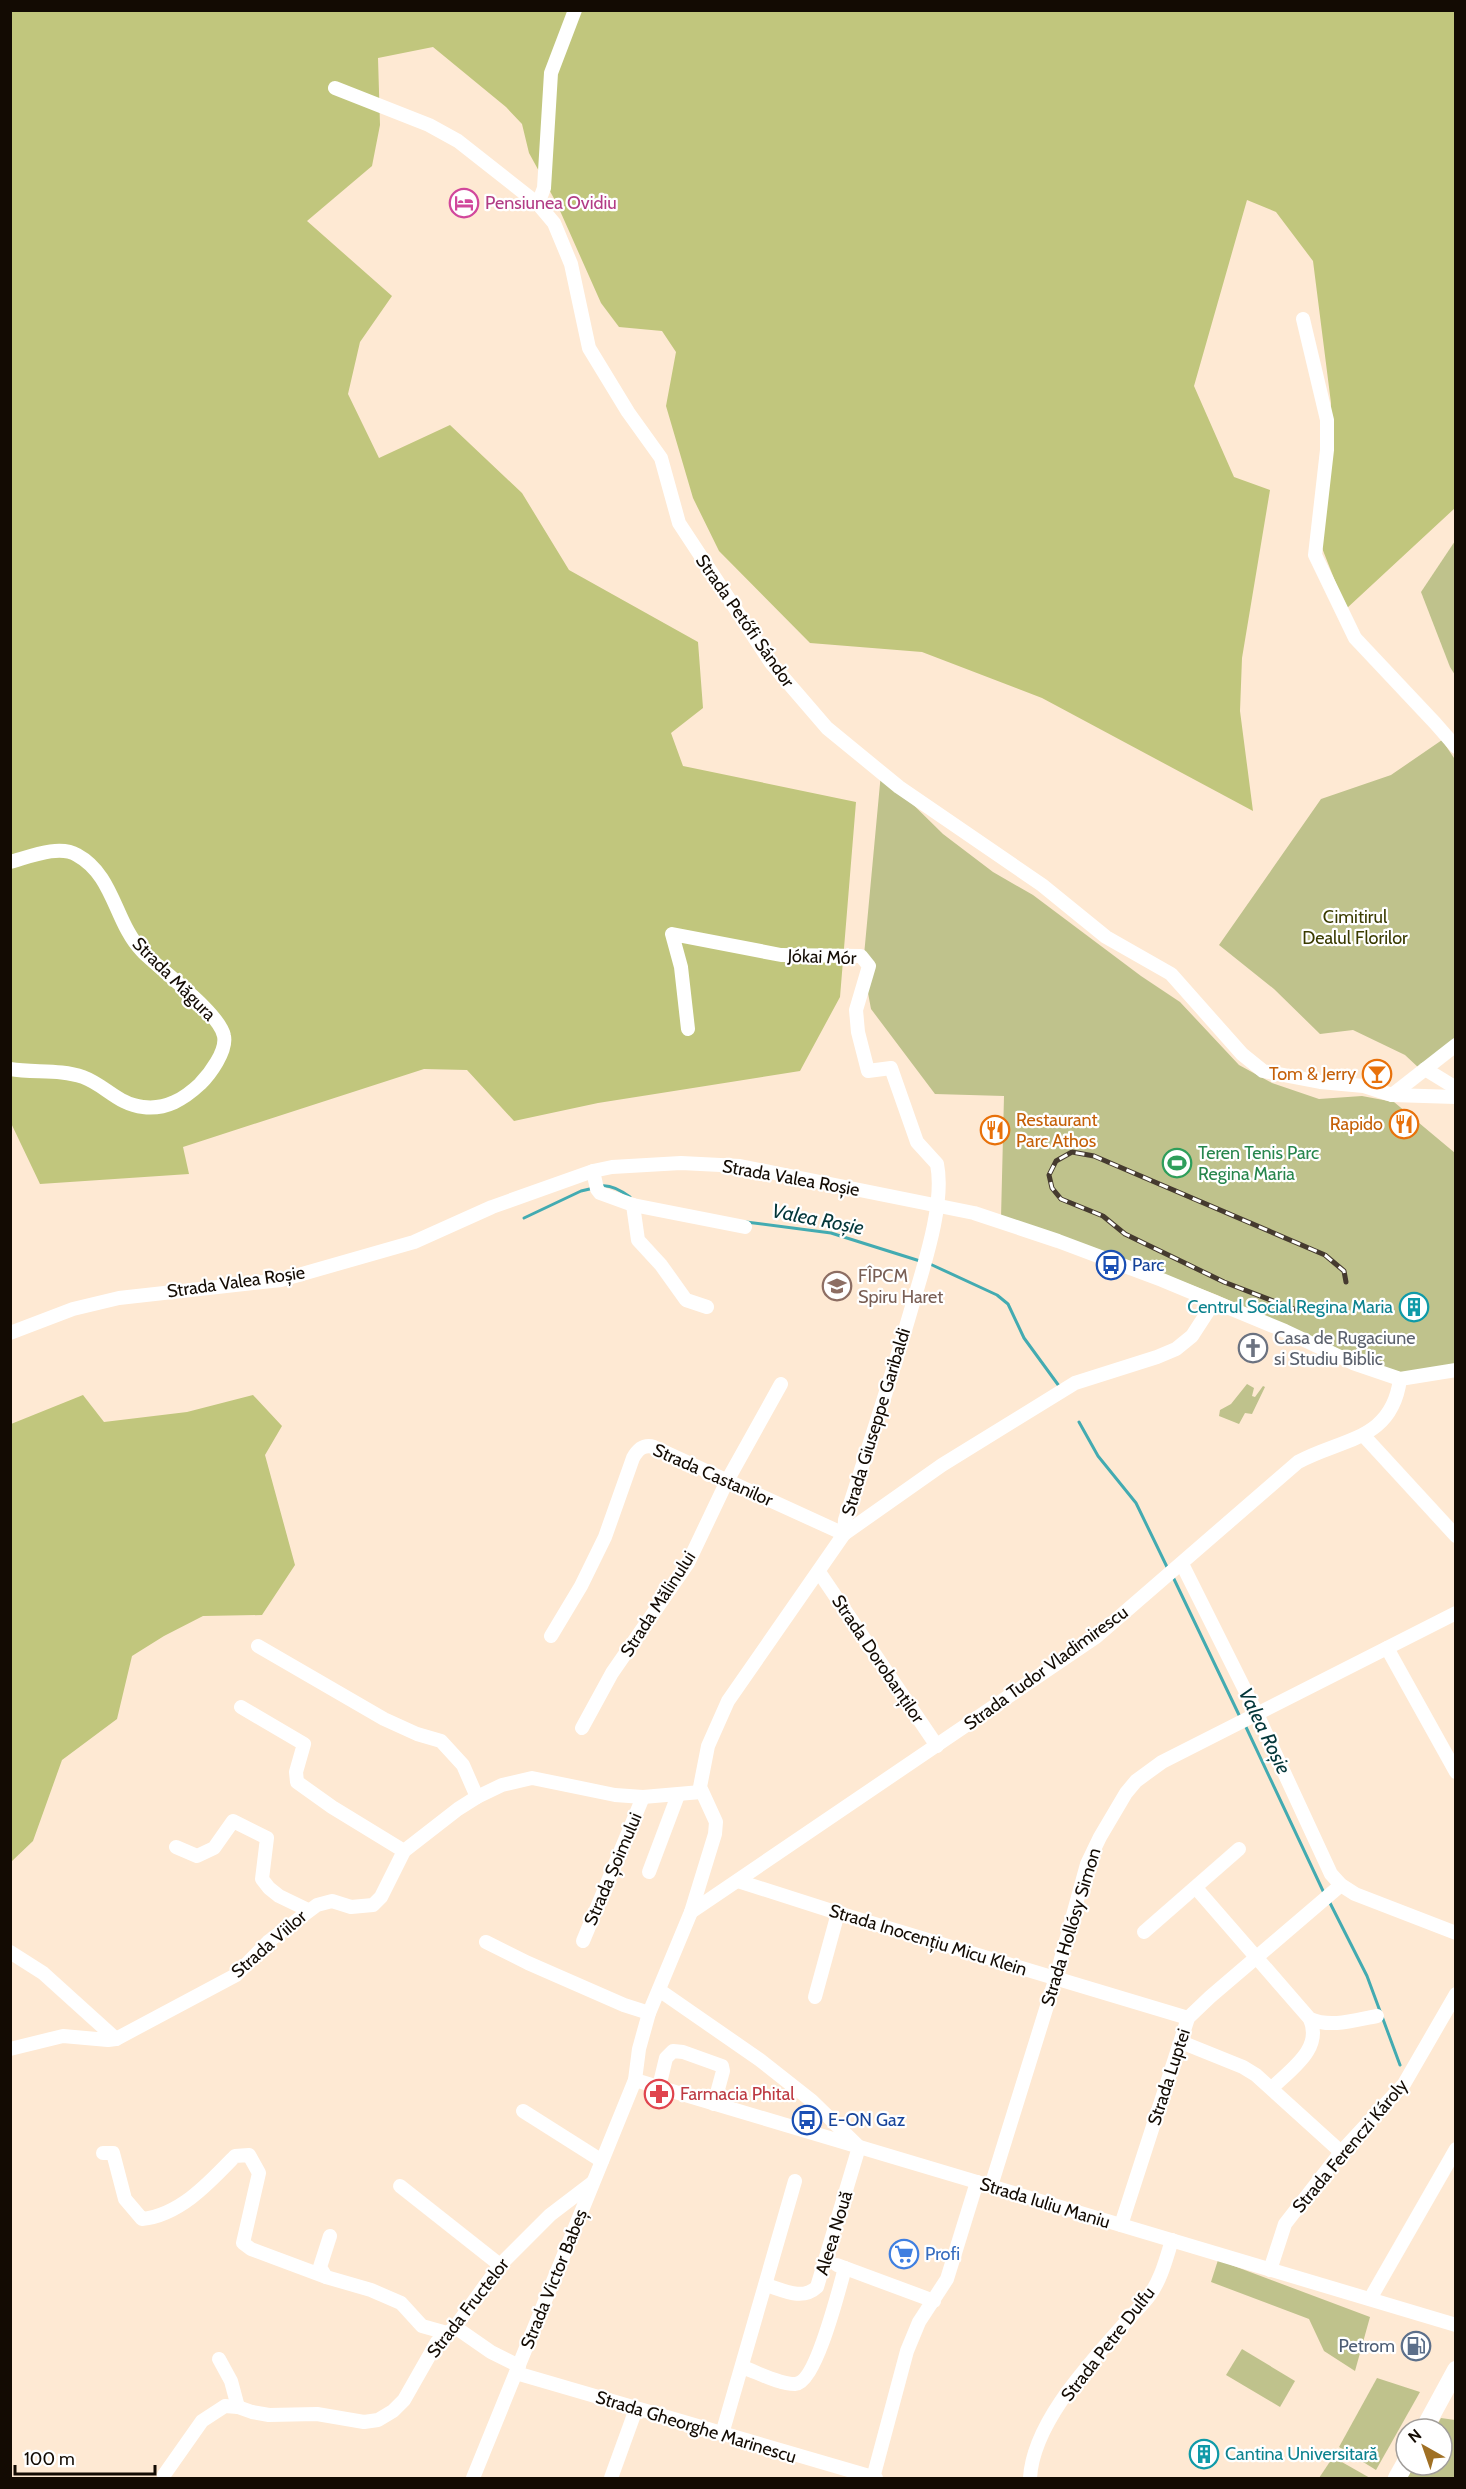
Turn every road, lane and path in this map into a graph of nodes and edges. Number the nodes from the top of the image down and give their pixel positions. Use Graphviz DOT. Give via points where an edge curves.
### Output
graph roads {
  1 [pos="574,10"];
  2 [pos="335,88"];
  3 [pos="537,204"];
  4 [pos="1304,319"];
  5 [pos="1455,747"];
  6 [pos="10,862"];
  7 [pos="688,1029"];
  8 [pos="1455,1045"];
  9 [pos="10,1069"];
  10 [pos="1425,1069"];
  11 [pos="1455,1088"];
  12 [pos="1392,1095"];
  13 [pos="1455,1097"];
  14 [pos="593,1171"];
  15 [pos="633,1205"];
  16 [pos="936,1205"];
  17 [pos="745,1227"];
  18 [pos="1214,1302"];
  19 [pos="706,1308"];
  20 [pos="10,1333"];
  21 [pos="1455,1370"];
  22 [pos="1401,1379"];
  23 [pos="781,1384"];
  24 [pos="1364,1436"];
  25 [pos="727,1481"];
  26 [pos="844,1534"];
  27 [pos="1455,1536"];
  28 [pos="1174,1571"];
  29 [pos="819,1572"];
  30 [pos="1455,1613"];
  31 [pos="551,1636"];
  32 [pos="258,1646"];
  33 [pos="1387,1648"];
  34 [pos="241,1707"];
  35 [pos="1247,1719"];
  36 [pos="582,1728"];
  37 [pos="937,1746"];
  38 [pos="1455,1772"];
  39 [pos="701,1792"];
  40 [pos="678,1795"];
  41 [pos="477,1797"];
  42 [pos="643,1797"];
  43 [pos="176,1847"];
  44 [pos="1239,1849"];
  45 [pos="404,1851"];
  46 [pos="649,1872"];
  47 [pos="738,1881"];
  48 [pos="1341,1885"];
  49 [pos="1196,1888"];
  50 [pos="308,1910"];
  51 [pos="692,1912"];
  52 [pos="838,1913"];
  53 [pos="1144,1932"];
  54 [pos="1455,1933"];
  55 [pos="583,1941"];
  56 [pos="486,1942"];
  57 [pos="10,1952"];
  58 [pos="1258,1957"];
  59 [pos="1056,1977"];
  60 [pos="659,1990"];
  61 [pos="1455,1994"];
  62 [pos="814,1997"];
  63 [pos="649,2013"];
  64 [pos="1377,2016"];
  65 [pos="1188,2018"];
  66 [pos="1310,2019"];
  67 [pos="116,2039"];
  68 [pos="1181,2042"];
  69 [pos="10,2049"];
  70 [pos="635,2080"];
  71 [pos="659,2087"];
  72 [pos="1272,2088"];
  73 [pos="714,2104"];
  74 [pos="523,2111"];
  75 [pos="860,2147"];
  76 [pos="1455,2149"];
  77 [pos="1341,2152"];
  78 [pos="103,2154"];
  79 [pos="602,2161"];
  80 [pos="795,2181"];
  81 [pos="594,2182"];
  82 [pos="977,2182"];
  83 [pos="400,2186"];
  84 [pos="991,2186"];
  85 [pos="1121,2225"];
  86 [pos="330,2236"];
  87 [pos="1172,2240"];
  88 [pos="826,2262"];
  89 [pos="500,2265"];
  90 [pos="845,2268"];
  91 [pos="1270,2270"];
  92 [pos="326,2277"];
  93 [pos="766,2285"];
  94 [pos="1370,2299"];
  95 [pos="933,2301"];
  96 [pos="1455,2325"];
  97 [pos="451,2330"];
  98 [pos="219,2359"];
  99 [pos="742,2367"];
  100 [pos="517,2370"];
  101 [pos="1455,2370"];
  102 [pos="1447,2403"];
  103 [pos="238,2407"];
  104 [pos="636,2409"];
  105 [pos="1435,2417"];
  106 [pos="722,2434"];
  107 [pos="164,2475"];
  108 [pos="473,2478"];
  109 [pos="611,2478"];
  110 [pos="874,2478"];
  111 [pos="1030,2478"];
  1 -- 3 [label="street" via="551,73 544,188"];
  2 -- 3 [label="street, Strada Petőfi Sándor" via="429,125 458,141"];
  3 -- 12 [label="street, Strada Petőfi Sándor" via="554,224 565,246 589,348 661,458 679,523 771,663 827,728 899,787 1042,885 1106,937 1172,974 1242,1054 1263,1071 1364,1086"];
  4 -- 5 [label="street" via="1327,420 1315,555 1355,638"];
  6 -- 9 [label="street, Strada Măgura" via="59,851 75,854 89,863 111,893 132,940 211,1015 225,1039 215,1064 203,1080 185,1098 161,1106 129,1105 101,1086 67,1073"];
  7 -- 16 [label="street, Jókai Mór" via="681,967 672,934 781,955 865,958 869,968 856,1010 868,1071 891,1068 917,1142 937,1164"];
  8 -- 10 [label="street"];
  10 -- 11 [label="street"];
  10 -- 12 [label="street"];
  12 -- 13 [label="street, Strada Petőfi Sándor"];
  14 -- 15 [label="street" via="600,1193"];
  14 -- 16 [label="street, Strada Valea Roșie" via="672,1163 740,1166"];
  14 -- 20 [label="street, Strada Valea Roșie" via="492,1207 414,1242 335,1266 281,1280 119,1298"];
  15 -- 17 [label="street"];
  15 -- 19 [label="street" via="638,1240 686,1300"];
  16 -- 18 [label="street, Strada Valea Roșie" via="974,1213 1058,1241"];
  16 -- 26 [label="street, Strada Giuseppe Garibaldi" via="924,1264 845,1520"];
  18 -- 22 [label="street, Strada Valea Roșie" via="1353,1363"];
  18 -- 26 [label="street" via="1192,1336 1176,1348 1086,1378 1061,1391 942,1465"];
  21 -- 22 [label="street, Strada Valea Roșie"];
  22 -- 24 [label="street, Strada Tudor Vladimirescu" via="1387,1414"];
  23 -- 25 [label="street, Strada Mălinului"];
  24 -- 27 [label="street"];
  24 -- 28 [label="street, Strada Tudor Vladimirescu" via="1298,1462"];
  25 -- 26 [label="street, Strada Castanilor"];
  25 -- 31 [label="street, Strada Castanilor" via="654,1447 641,1448 633,1458 604,1538"];
  25 -- 36 [label="street, Strada Mălinului" via="688,1563 612,1673"];
  26 -- 29 [label="street"];
  28 -- 35 [label="street"];
  28 -- 37 [label="street, Strada Tudor Vladimirescu" via="1096,1637"];
  29 -- 37 [label="street, Strada Dorobanților"];
  29 -- 39 [label="street" via="720,1716 705,1757"];
  30 -- 33 [label="street, Strada Hollósy Simon"];
  32 -- 41 [label="street" via="384,1719 441,1741 463,1765"];
  33 -- 35 [label="street, Strada Hollósy Simon"];
  33 -- 38 [label="street"];
  34 -- 45 [label="street" via="304,1744 297,1782"];
  35 -- 48 [label="street"];
  35 -- 59 [label="street, Strada Hollósy Simon" via="1162,1762 1126,1793 1087,1864"];
  37 -- 47 [label="street, Strada Tudor Vladimirescu"];
  39 -- 40 [label="street, Strada Viilor"];
  39 -- 51 [label="street, Strada Victor Babeș" via="716,1822"];
  40 -- 42 [label="street, Strada Viilor"];
  40 -- 46 [label="street"];
  41 -- 42 [label="street, Strada Viilor" via="502,1785 532,1778 588,1791"];
  41 -- 45 [label="street, Strada Viilor"];
  42 -- 55 [label="street, Strada Șoimului"];
  43 -- 50 [label="street" via="197,1856 214,1848 233,1821 267,1838 262,1879 269,1888"];
  44 -- 49 [label="street"];
  45 -- 50 [label="street, Strada Viilor" via="373,1905 351,1907 325,1901"];
  47 -- 51 [label="street, Strada Tudor Vladimirescu"];
  47 -- 52 [label="street, Strada Inocențiu Micu Klein"];
  48 -- 54 [label="street"];
  48 -- 58 [label="street, Strada Luptei"];
  49 -- 53 [label="street"];
  49 -- 58 [label="street"];
  50 -- 67 [label="street, Strada Viilor" via="269,1941 236,1975"];
  51 -- 60 [label="street, Strada Victor Babeș"];
  52 -- 59 [label="street, Strada Inocențiu Micu Klein"];
  52 -- 62 [label="street"];
  56 -- 63 [label="street"];
  57 -- 67 [label="street" via="42,1973"];
  58 -- 65 [label="street, Strada Luptei"];
  58 -- 66 [label="street"];
  59 -- 65 [label="street, Strada Inocențiu Micu Klein"];
  59 -- 84 [label="street, Strada Hollósy Simon"];
  60 -- 63 [label="street, Strada Victor Babeș"];
  60 -- 75 [label="street" via="760,2060 812,2101"];
  61 -- 77 [label="street, Strada Ferenczi Károly" via="1404,2084"];
  63 -- 70 [label="street, Strada Victor Babeș"];
  64 -- 66 [label="street" via="1335,2023"];
  65 -- 68 [label="street, Strada Luptei"];
  66 -- 72 [label="street" via="1314,2041 1310,2050"];
  67 -- 69 [label="street, Strada Viilor" via="63,2036"];
  68 -- 72 [label="street" via="1243,2067"];
  68 -- 85 [label="street, Strada Luptei"];
  70 -- 71 [label="street, Strada Iuliu Maniu"];
  70 -- 79 [label="street, Strada Victor Babeș"];
  71 -- 73 [label="street, Strada Iuliu Maniu"];
  71 -- 73 [label="street" via="666,2058 673,2052 683,2052 722,2066"];
  72 -- 77 [label="street"];
  73 -- 75 [label="street, Strada Iuliu Maniu"];
  74 -- 79 [label="street"];
  75 -- 82 [label="street, Strada Iuliu Maniu"];
  75 -- 88 [label="street, Aleea Nouă"];
  76 -- 94 [label="street"];
  77 -- 91 [label="street, Strada Ferenczi Károly" via="1285,2224"];
  78 -- 92 [label="street, Strada Gheorghe Marinescu" via="113,2153 125,2199 142,2219 159,2217 203,2189 235,2156 249,2155 259,2173 243,2243"];
  79 -- 81 [label="street, Strada Victor Babeș"];
  80 -- 93 [label="street"];
  81 -- 89 [label="street, Strada Fructelor" via="549,2215"];
  81 -- 100 [label="street, Strada Victor Babeș"];
  82 -- 84 [label="street, Strada Iuliu Maniu"];
  82 -- 95 [label="street" via="947,2279"];
  83 -- 89 [label="street"];
  84 -- 85 [label="street, Strada Iuliu Maniu"];
  85 -- 87 [label="street, Strada Iuliu Maniu"];
  86 -- 92 [label="street" via="320,2267"];
  87 -- 91 [label="street, Strada Iuliu Maniu"];
  87 -- 111 [label="street, Strada Petre Dulfu" via="1149,2296 1085,2370 1058,2408 1037,2445"];
  88 -- 90 [label="street"];
  88 -- 93 [label="street, Aleea Nouă" via="817,2287 805,2295"];
  89 -- 97 [label="street, Strada Fructelor"];
  90 -- 95 [label="street"];
  90 -- 99 [label="street, Aleea Nouă" via="815,2363 804,2381 796,2384"];
  91 -- 94 [label="street, Strada Iuliu Maniu"];
  92 -- 97 [label="street, Strada Gheorghe Marinescu" via="401,2303 422,2326"];
  93 -- 99 [label="street"];
  94 -- 96 [label="street, Strada Iuliu Maniu"];
  95 -- 110 [label="street" via="919,2322 903,2365"];
  97 -- 100 [label="street, Strada Gheorghe Marinescu"];
  97 -- 103 [label="street, Strada Fructelor" via="431,2351 404,2400 378,2420 364,2422 317,2414 269,2415"];
  98 -- 103 [label="street" via="231,2381"];
  99 -- 106 [label="street"];
  100 -- 104 [label="street, Strada Gheorghe Marinescu"];
  100 -- 108 [label="street, Strada Victor Babeș"];
  101 -- 102 [label="main road"];
  102 -- 105 [label="main road"];
  103 -- 107 [label="street, Strada Fructelor" via="225,2406 202,2421"];
  104 -- 106 [label="street, Strada Gheorghe Marinescu"];
  104 -- 109 [label="street"];
  106 -- 110 [label="street, Strada Gheorghe Marinescu"];
}
